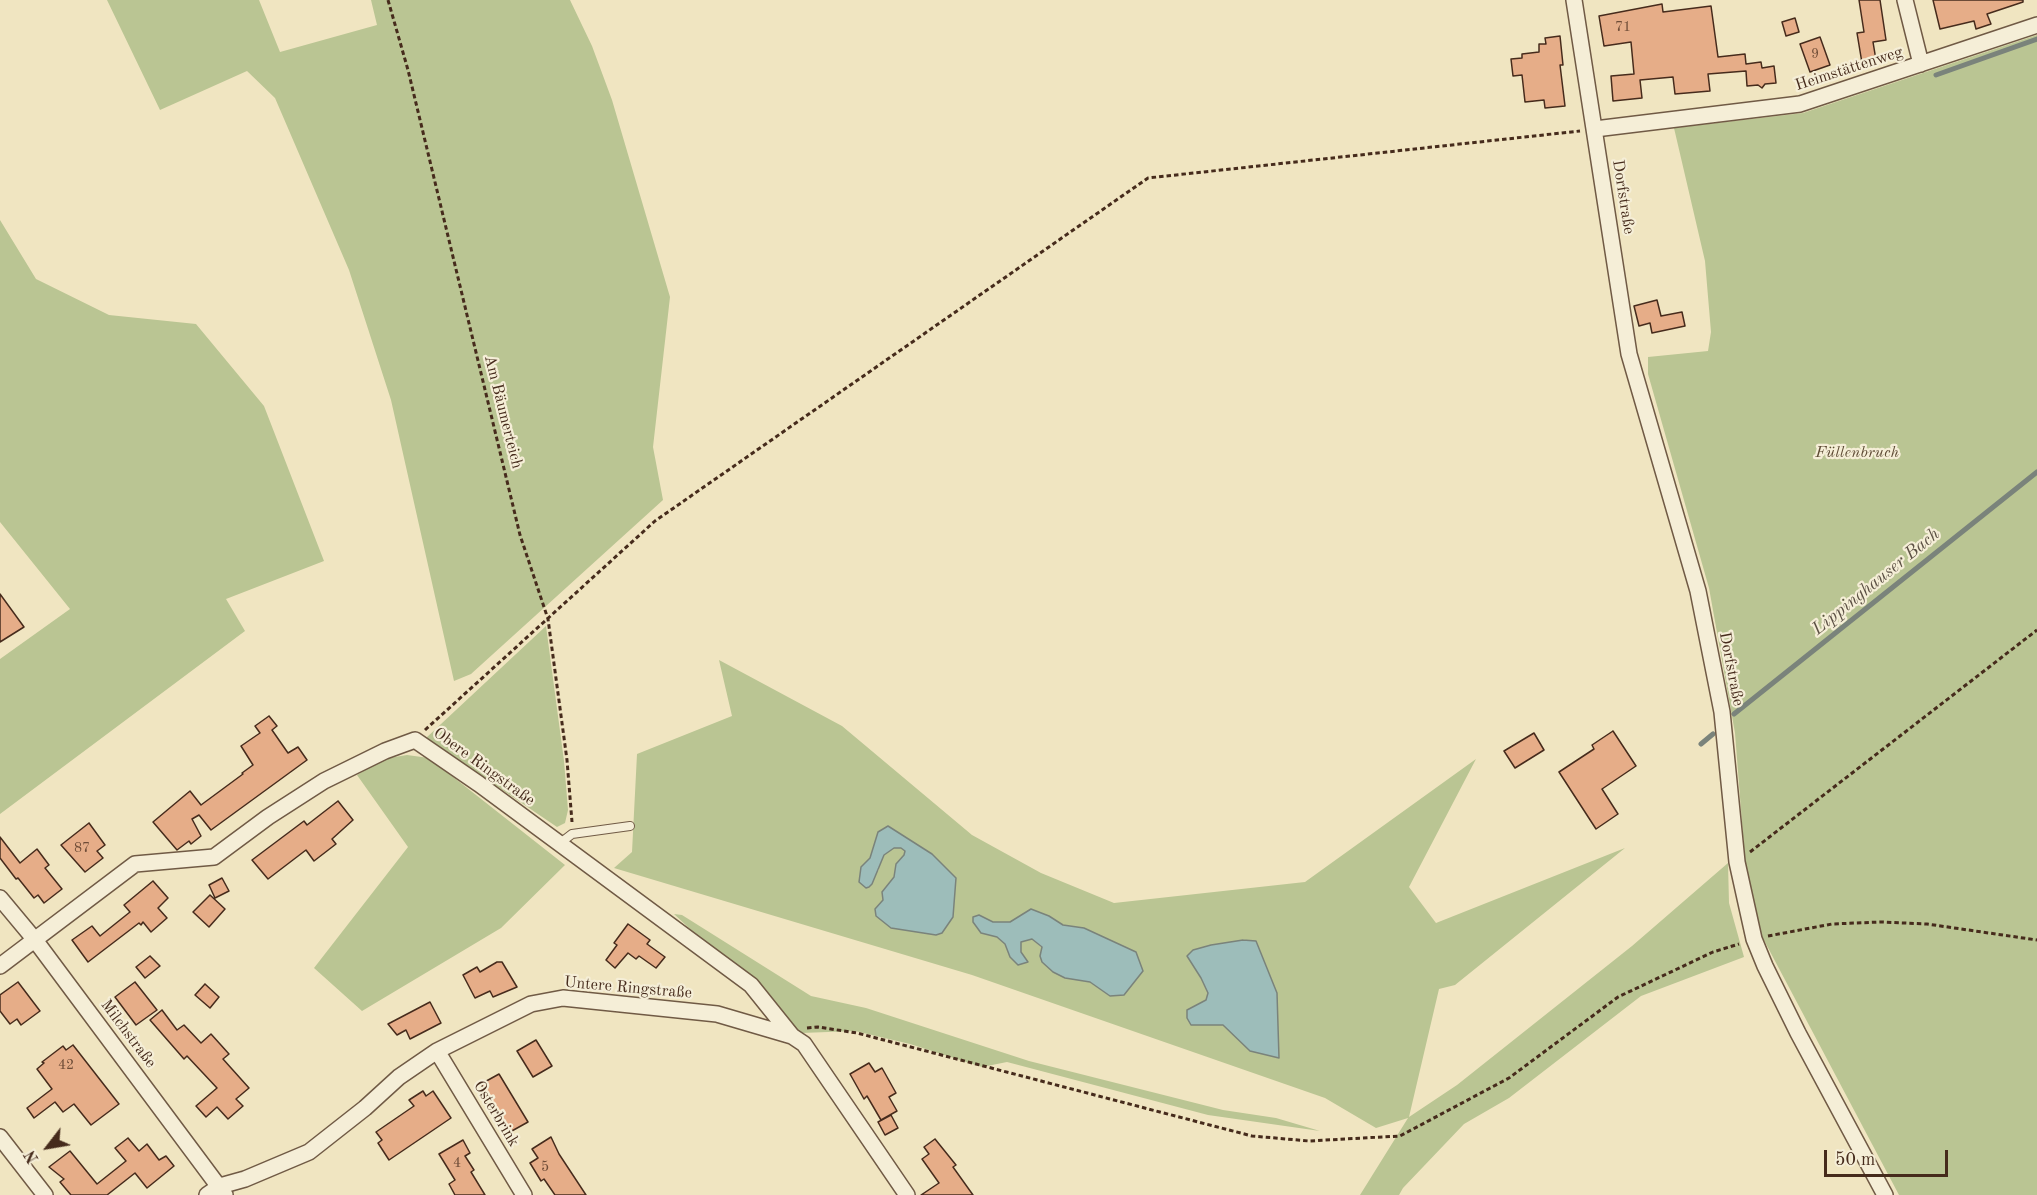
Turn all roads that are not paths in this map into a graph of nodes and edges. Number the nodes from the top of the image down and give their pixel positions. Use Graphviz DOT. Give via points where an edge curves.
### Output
graph roads {
  1 [pos="1574,0"];
  2 [pos="1905,0"];
  3 [pos="2037,25"];
  4 [pos="1921,64"];
  5 [pos="1595,129"];
  6 [pos="630,826"];
  7 [pos="559,844"];
  8 [pos="0,898"];
  9 [pos="35,940"];
  10 [pos="0,966"];
  11 [pos="792,1035"];
  12 [pos="437,1051"];
  13 [pos="0,1137"];
  14 [pos="217,1192"];
  15 [pos="45,1195"];
  16 [pos="524,1195"];
  17 [pos="907,1195"];
  18 [pos="1885,1195"];
  1 -- 5 [label="street, Dorfstraße"];
  2 -- 4 [label="street"];
  3 -- 4 [label="street, Heimstättenweg"];
  4 -- 5 [label="street, Heimstättenweg" via="1800,104"];
  5 -- 18 [label="street, Dorfstraße" via="1629,354 1698,591 1720,701 1737,862 1754,939 1798,1033"];
  6 -- 7 [label="lane" via="572,834"];
  7 -- 9 [label="street, Obere Ringstraße" via="415,740 324,782 214,857 135,864"];
  7 -- 11 [label="street, Obere Ringstraße" via="751,985"];
  8 -- 9 [label="street, Milchstraße"];
  9 -- 10 [label="street, Obere Ringstraße"];
  9 -- 14 [label="street, Milchstraße"];
  11 -- 12 [label="street, Untere Ringstraße" via="717,1014 564,998 531,1004"];
  11 -- 17 [label="street" via="804,1044"];
  12 -- 14 [label="street, Untere Ringstraße" via="399,1077 309,1152"];
  12 -- 16 [label="street, Osterbrink"];
  13 -- 15 [label="street"];
}
